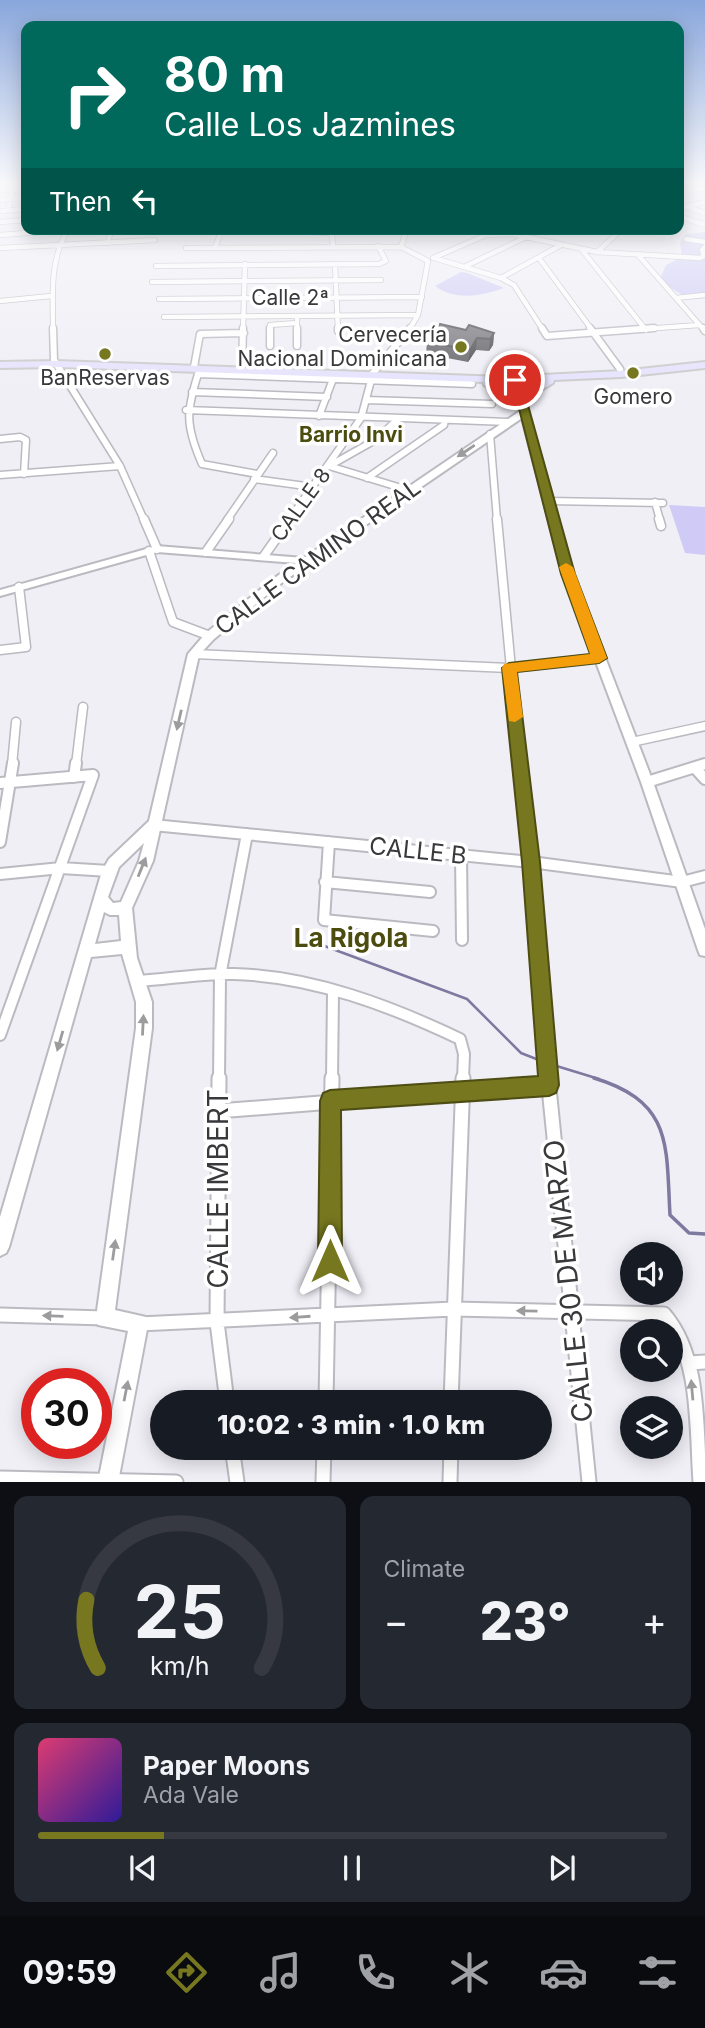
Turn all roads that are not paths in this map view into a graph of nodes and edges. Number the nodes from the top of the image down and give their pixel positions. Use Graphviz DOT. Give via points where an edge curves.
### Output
graph roads {
  1 [pos="57,250"];
  2 [pos="380,250"];
  3 [pos="409,250"];
  4 [pos="449,250"];
  5 [pos="500,250"];
  6 [pos="552,250"];
  7 [pos="582,250"];
  8 [pos="600,250"];
  9 [pos="704,250"];
  10 [pos="597,253"];
  11 [pos="639,256"];
  12 [pos="538,258"];
  13 [pos="431,259"];
  14 [pos="245,264"];
  15 [pos="335,264"];
  16 [pos="156,266"];
  17 [pos="467,267"];
  18 [pos="501,278"];
  19 [pos="381,280"];
  20 [pos="246,281"];
  21 [pos="335,281"];
  22 [pos="152,282"];
  23 [pos="705,295"];
  24 [pos="51,296"];
  25 [pos="422,297"];
  26 [pos="246,298"];
  27 [pos="337,298"];
  28 [pos="159,299"];
  29 [pos="676,299"];
  30 [pos="0,301"];
  31 [pos="418,315"];
  32 [pos="245,316"];
  33 [pos="338,316"];
  34 [pos="164,317"];
  35 [pos="297,319"];
  36 [pos="699,325"];
  37 [pos="646,330"];
  38 [pos="338,331"];
  39 [pos="705,331"];
  40 [pos="244,332"];
  41 [pos="596,333"];
  42 [pos="271,346"];
  43 [pos="297,346"];
  44 [pos="55,362"];
  45 [pos="0,363"];
  46 [pos="705,363"];
  47 [pos="242,369"];
  48 [pos="620,369"];
  49 [pos="197,371"];
  50 [pos="554,373"];
  51 [pos="480,374"];
  52 [pos="373,377"];
  53 [pos="514,377"];
  54 [pos="569,377"];
  55 [pos="333,379"];
  56 [pos="468,381"];
  57 [pos="192,391"];
  58 [pos="327,397"];
  59 [pos="366,400"];
  60 [pos="522,407"];
  61 [pos="186,410"];
  62 [pos="320,416"];
  63 [pos="361,418"];
  64 [pos="398,419"];
  65 [pos="445,420"];
  66 [pos="489,421"];
  67 [pos="508,422"];
  68 [pos="490,434"];
  69 [pos="0,439"];
  70 [pos="273,453"];
  71 [pos="120,466"];
  72 [pos="328,466"];
  73 [pos="24,474"];
  74 [pos="0,475"];
  75 [pos="255,477"];
  76 [pos="367,478"];
  77 [pos="313,487"];
  78 [pos="408,490"];
  79 [pos="548,501"];
  80 [pos="661,526"];
  81 [pos="153,550"];
  82 [pos="206,552"];
  83 [pos="264,556"];
  84 [pos="306,561"];
  85 [pos="280,579"];
  86 [pos="19,587"];
  87 [pos="0,593"];
  88 [pos="210,636"];
  89 [pos="0,650"];
  90 [pos="194,654"];
  91 [pos="599,658"];
  92 [pos="509,668"];
  93 [pos="83,707"];
  94 [pos="16,722"];
  95 [pos="705,726"];
  96 [pos="632,742"];
  97 [pos="700,766"];
  98 [pos="74,777"];
  99 [pos="705,779"];
  100 [pos="646,782"];
  101 [pos="0,783"];
  102 [pos="11,783"];
  103 [pos="153,825"];
  104 [pos="247,834"];
  105 [pos="0,842"];
  106 [pos="329,842"];
  107 [pos="461,855"];
  108 [pos="531,862"];
  109 [pos="61,868"];
  110 [pos="109,871"];
  111 [pos="0,874"];
  112 [pos="705,876"];
  113 [pos="325,882"];
  114 [pos="682,882"];
  115 [pos="430,892"];
  116 [pos="100,899"];
  117 [pos="125,908"];
  118 [pos="433,931"];
  119 [pos="462,940"];
  120 [pos="128,947"];
  121 [pos="705,948"];
  122 [pos="85,951"];
  123 [pos="220,976"];
  124 [pos="138,981"];
  125 [pos="333,993"];
  126 [pos="0,1035"];
  127 [pos="549,1082"];
  128 [pos="461,1092"];
  129 [pos="330,1101"];
  130 [pos="218,1111"];
  131 [pos="0,1247"];
  132 [pos="453,1309"];
  133 [pos="571,1311"];
  134 [pos="0,1315"];
  135 [pos="330,1315"];
  136 [pos="105,1318"];
  137 [pos="217,1322"];
  138 [pos="139,1324"];
  139 [pos="705,1362"];
  140 [pos="690,1363"];
  141 [pos="226,1390"];
  142 [pos="327,1390"];
  143 [pos="451,1390"];
  144 [pos="234,1460"];
  145 [pos="324,1460"];
  146 [pos="451,1460"];
  147 [pos="0,1478"];
  148 [pos="108,1481"];
  149 [pos="176,1482"];
  150 [pos="237,1482"];
  151 [pos="323,1482"];
  152 [pos="450,1482"];
  153 [pos="589,1482"];
  154 [pos="700,1482"];
  1 -- 24 [label="street"];
  2 -- 15 [label="street" via="384,262"];
  3 -- 13 [label="street"];
  4 -- 13 [label="street"];
  5 -- 17 [label="street"];
  6 -- 12 [label="street"];
  7 -- 10 [label="street"];
  7 -- 37 [label="street"];
  8 -- 10 [label="street"];
  9 -- 11 [label="street" via="703,258"];
  10 -- 11 [label="street"];
  11 -- 29 [label="street"];
  12 -- 18 [label="street"];
  12 -- 41 [label="street"];
  13 -- 17 [label="street"];
  13 -- 25 [label="street"];
  14 -- 15 [label="street"];
  14 -- 16 [label="street"];
  14 -- 20 [label="street"];
  15 -- 21 [label="street"];
  17 -- 18 [label="street"];
  18 -- 41 [label="street" via="518,289 547,336"];
  19 -- 21 [label="street"];
  20 -- 21 [label="street"];
  20 -- 22 [label="street"];
  20 -- 26 [label="street"];
  21 -- 27 [label="street"];
  23 -- 29 [label="street"];
  24 -- 30 [label="street"];
  24 -- 44 [label="street"];
  25 -- 27 [label="street, Calle 2ª"];
  25 -- 31 [label="street"];
  26 -- 27 [label="street, Calle 2ª"];
  26 -- 28 [label="street, Calle 2ª"];
  26 -- 32 [label="street"];
  27 -- 33 [label="street"];
  29 -- 36 [label="street"];
  31 -- 33 [label="street"];
  31 -- 52 [label="street"];
  32 -- 34 [label="street"];
  32 -- 35 [label="street"];
  32 -- 40 [label="street"];
  33 -- 35 [label="street"];
  33 -- 38 [label="street"];
  35 -- 42 [label="street" via="271,324"];
  35 -- 43 [label="street"];
  36 -- 37 [label="street"];
  36 -- 39 [label="street"];
  37 -- 41 [label="street"];
  40 -- 47 [label="street"];
  40 -- 49 [label="street" via="201,334"];
  41 -- 48 [label="street"];
  44 -- 45 [label="main road"];
  44 -- 49 [label="main road"];
  44 -- 71 [label="street"];
  46 -- 48 [label="main road"];
  46 -- 54 [label="main road"];
  47 -- 49 [label="main road"];
  47 -- 52 [label="main road"];
  48 -- 50 [label="main road"];
  49 -- 52 [label="main road"];
  49 -- 55 [label="street"];
  49 -- 57 [label="street"];
  50 -- 51 [label="main road"];
  50 -- 53 [label="main road"];
  51 -- 52 [label="main road"];
  51 -- 53 [label="main road"];
  52 -- 55 [label="street"];
  52 -- 56 [label="main road"];
  52 -- 59 [label="street, CALLE 8"];
  53 -- 54 [label="main road"];
  53 -- 56 [label="main road"];
  53 -- 60 [label="street"];
  54 -- 60 [label="main road" via="544,384"];
  55 -- 58 [label="street"];
  56 -- 60 [label="main road" via="498,386"];
  57 -- 58 [label="street"];
  57 -- 61 [label="street"];
  58 -- 62 [label="street"];
  59 -- 63 [label="street, CALLE 8"];
  59 -- 66 [label="street" via="493,401"];
  60 -- 67 [label="street, CALLE CAMINO REAL"];
  60 -- 79 [label="street"];
  61 -- 62 [label="street"];
  61 -- 75 [label="street" via="189,435 202,464"];
  62 -- 63 [label="street"];
  63 -- 64 [label="street"];
  63 -- 72 [label="street, CALLE 8"];
  64 -- 65 [label="street"];
  64 -- 72 [label="street" via="377,439"];
  65 -- 66 [label="street"];
  65 -- 76 [label="street"];
  66 -- 67 [label="street"];
  67 -- 68 [label="street, CALLE CAMINO REAL"];
  68 -- 78 [label="street, CALLE CAMINO REAL, one-way"];
  68 -- 92 [label="street"];
  69 -- 73 [label="street" via="26,440"];
  70 -- 75 [label="street"];
  71 -- 73 [label="street"];
  71 -- 81 [label="street"];
  72 -- 76 [label="street"];
  72 -- 77 [label="street, CALLE 8"];
  73 -- 74 [label="street"];
  75 -- 77 [label="street"];
  75 -- 82 [label="street"];
  76 -- 78 [label="street"];
  77 -- 83 [label="street, CALLE 8"];
  78 -- 84 [label="street, CALLE CAMINO REAL"];
  79 -- 80 [label="street" via="659,503"];
  79 -- 91 [label="street" via="568,574"];
  81 -- 82 [label="street"];
  81 -- 86 [label="street"];
  81 -- 88 [label="street" via="173,622"];
  82 -- 83 [label="street"];
  83 -- 84 [label="street"];
  83 -- 85 [label="street"];
  84 -- 85 [label="street, CALLE CAMINO REAL"];
  85 -- 88 [label="street, CALLE CAMINO REAL"];
  86 -- 87 [label="street"];
  86 -- 89 [label="street" via="26,647"];
  88 -- 90 [label="street, CALLE CAMINO REAL"];
  90 -- 92 [label="street"];
  90 -- 103 [label="street, CALLE CAMINO REAL, one-way"];
  91 -- 92 [label="street"];
  91 -- 96 [label="street"];
  92 -- 108 [label="street"];
  93 -- 98 [label="street"];
  94 -- 102 [label="street"];
  95 -- 96 [label="street"];
  96 -- 100 [label="street"];
  97 -- 99 [label="street"];
  97 -- 100 [label="street"];
  98 -- 102 [label="street"];
  98 -- 109 [label="street" via="93,775"];
  100 -- 114 [label="street"];
  101 -- 102 [label="street"];
  102 -- 105 [label="street"];
  103 -- 104 [label="street, CALLE B"];
  103 -- 110 [label="street"];
  117 -- 103 [label="street, CALLE CAMINO REAL, one-way" via="145,861"];
  104 -- 106 [label="street, CALLE B"];
  104 -- 123 [label="street, CALLE IMBERT"];
  106 -- 107 [label="street, CALLE B"];
  106 -- 113 [label="street"];
  107 -- 108 [label="street, CALLE B"];
  107 -- 119 [label="street"];
  108 -- 114 [label="street, CALLE B"];
  108 -- 127 [label="street, CALLE 30 DE MARZO"];
  109 -- 110 [label="street"];
  109 -- 111 [label="street"];
  109 -- 126 [label="street"];
  110 -- 116 [label="street"];
  112 -- 114 [label="street"];
  113 -- 115 [label="street"];
  113 -- 118 [label="street" via="324,920"];
  114 -- 121 [label="street"];
  116 -- 117 [label="street" via="110,909"];
  116 -- 122 [label="street"];
  117 -- 120 [label="street"];
  120 -- 122 [label="street"];
  120 -- 124 [label="street"];
  122 -- 131 [label="street, one-way"];
  123 -- 124 [label="street"];
  123 -- 125 [label="street" via="248,974"];
  123 -- 130 [label="street, CALLE IMBERT"];
  136 -- 124 [label="street, one-way" via="144,1028"];
  125 -- 128 [label="street" via="421,1019 460,1039 464,1054"];
  125 -- 129 [label="street"];
  127 -- 128 [label="street"];
  127 -- 133 [label="street, CALLE 30 DE MARZO"];
  128 -- 129 [label="street"];
  128 -- 132 [label="street"];
  129 -- 130 [label="street"];
  129 -- 135 [label="street"];
  130 -- 137 [label="street, CALLE IMBERT"];
  133 -- 132 [label="street, one-way"];
  132 -- 135 [label="street"];
  132 -- 143 [label="street"];
  133 -- 140 [label="street" via="664,1314"];
  133 -- 153 [label="street, CALLE 30 DE MARZO"];
  136 -- 134 [label="street, one-way"];
  135 -- 137 [label="street, one-way"];
  135 -- 142 [label="street"];
  136 -- 138 [label="street"];
  137 -- 138 [label="street"];
  137 -- 141 [label="street, CALLE IMBERT"];
  148 -- 138 [label="street, one-way"];
  139 -- 140 [label="street"];
  154 -- 140 [label="street, one-way"];
  144 -- 150 [label="street"];
  145 -- 151 [label="street"];
  146 -- 152 [label="street"];
  147 -- 148 [label="street"];
  148 -- 149 [label="street"];
}
